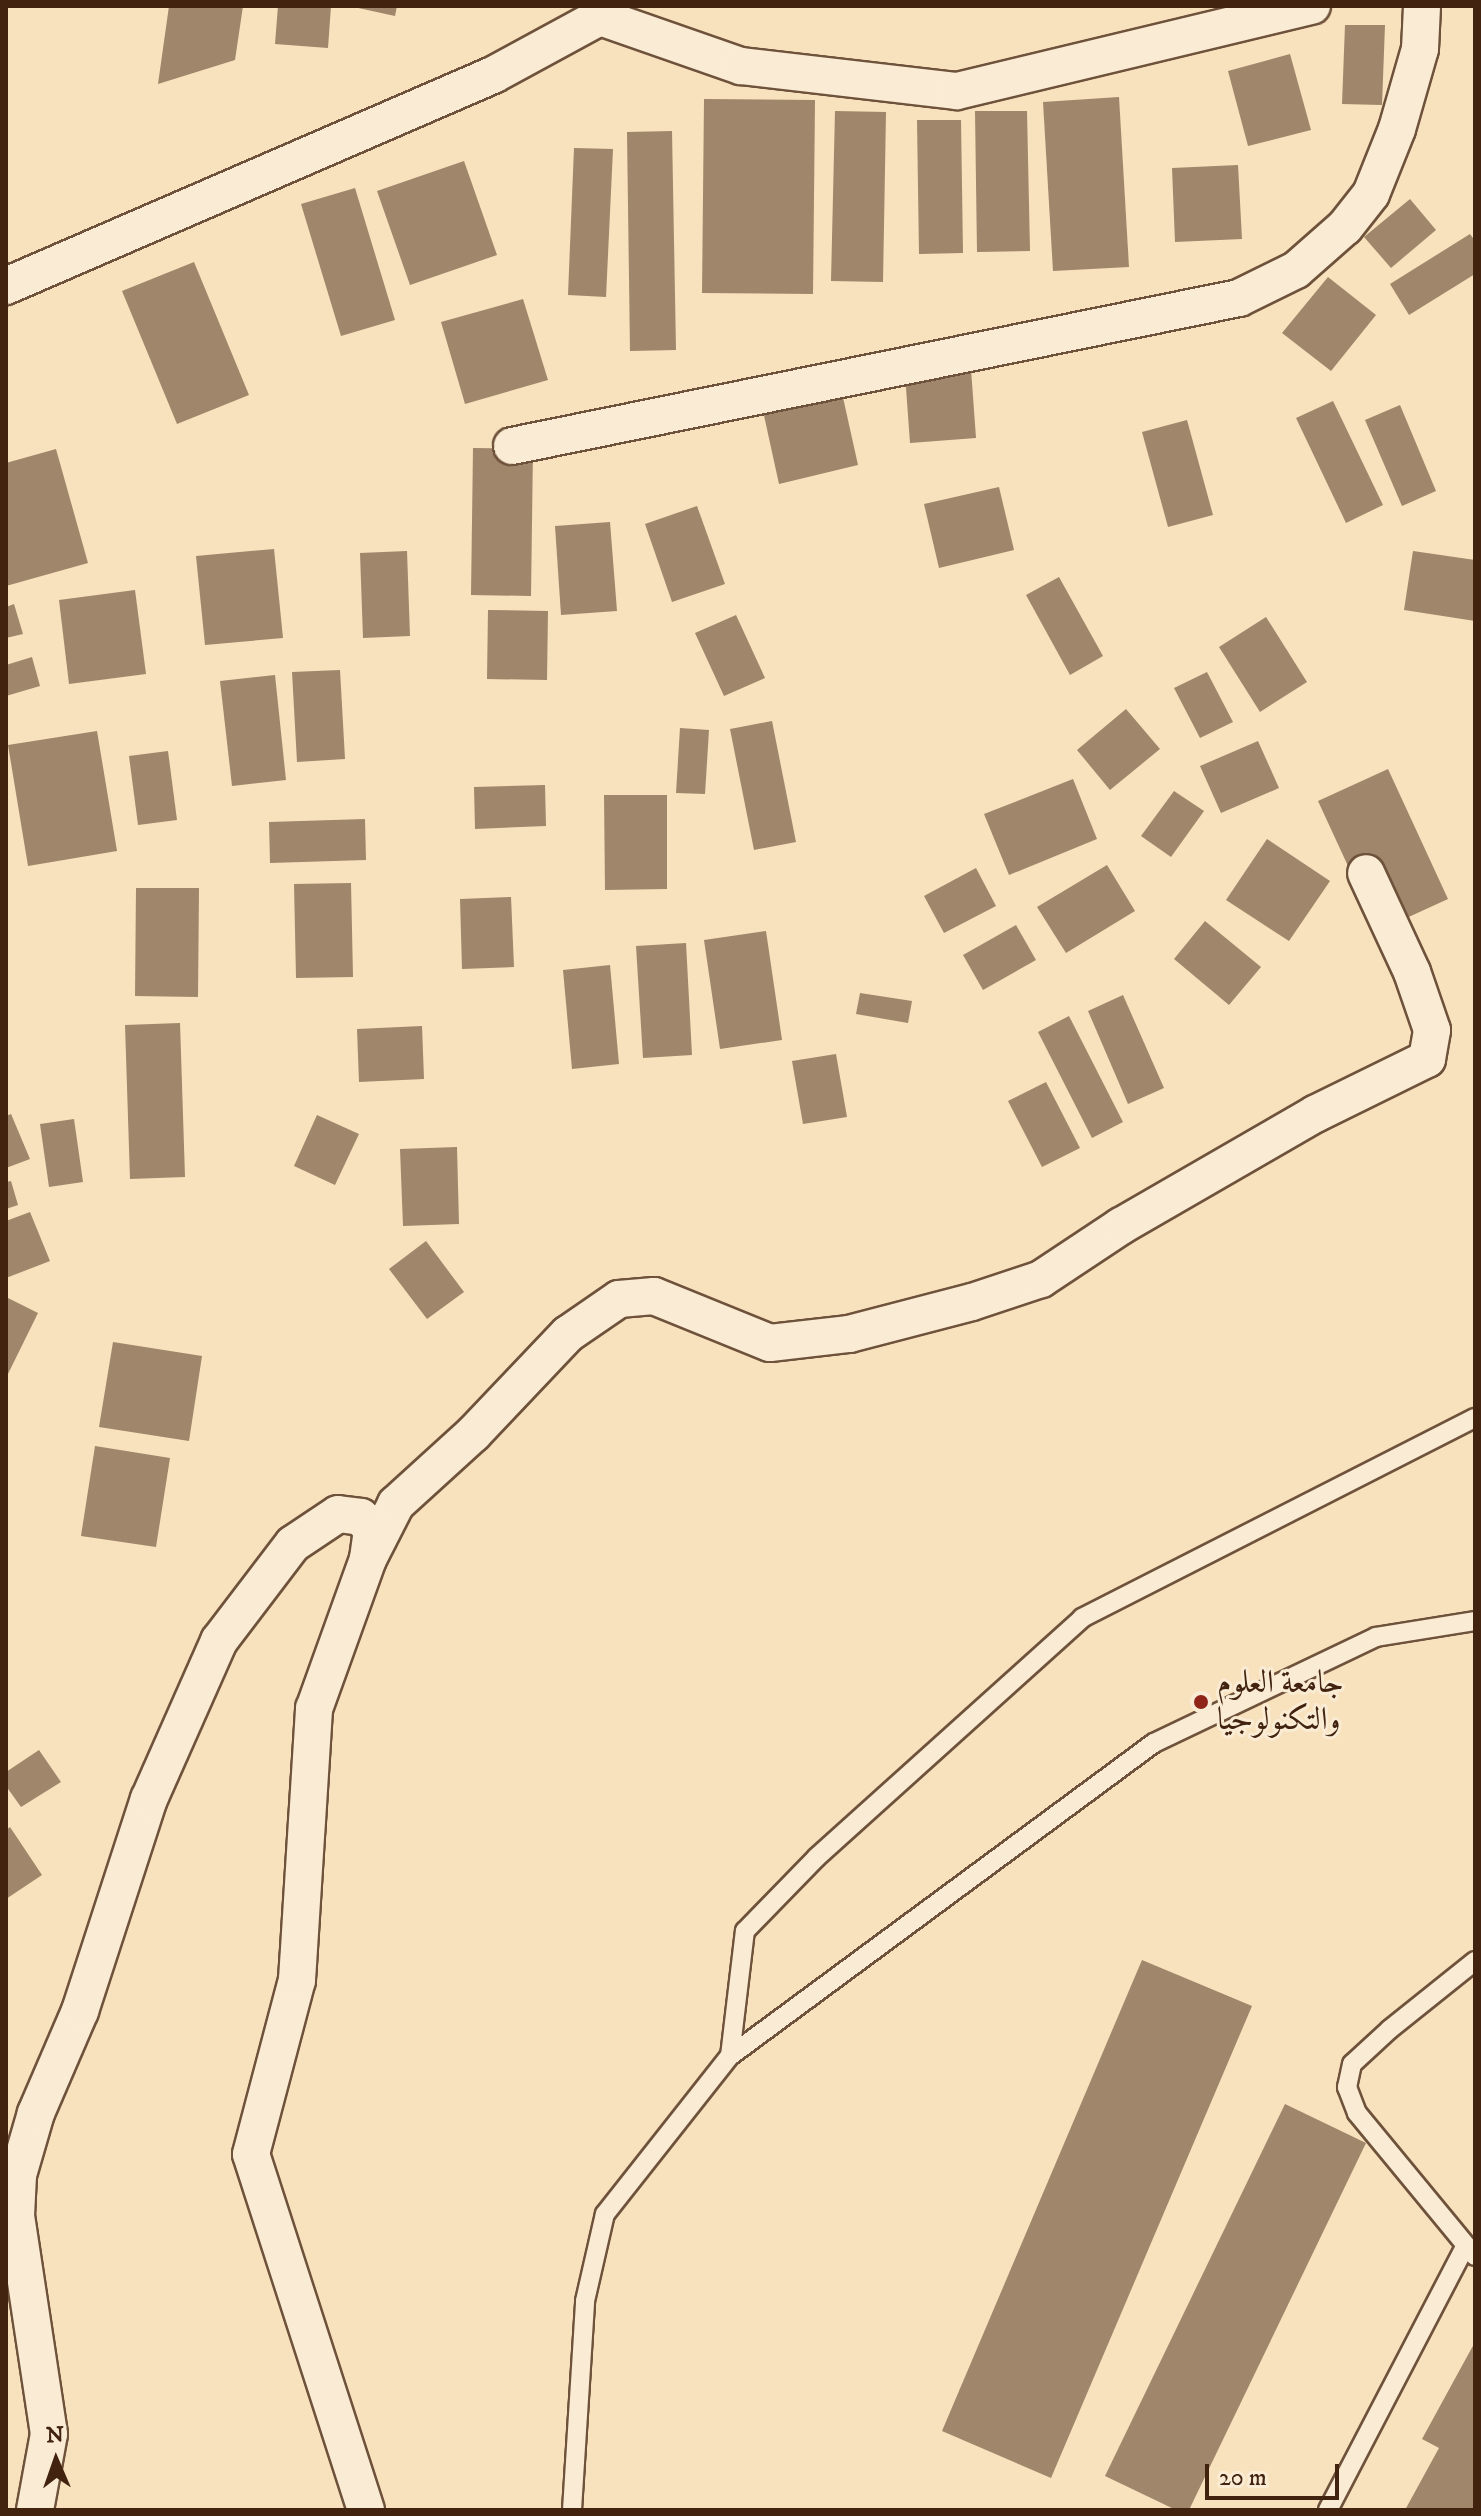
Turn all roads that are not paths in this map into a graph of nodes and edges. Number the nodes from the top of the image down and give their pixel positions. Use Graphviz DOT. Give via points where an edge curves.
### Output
graph roads {
  1 [pos="1312,6"];
  2 [pos="1422,6"];
  3 [pos="605,11"];
  4 [pos="6,286"];
  5 [pos="512,446"];
  6 [pos="1366,873"];
  7 [pos="1475,1418"];
  8 [pos="368,1559"];
  9 [pos="1475,1621"];
  10 [pos="1475,1961"];
  11 [pos="730,2056"];
  12 [pos="1470,2252"];
  13 [pos="35,2510"];
  14 [pos="366,2510"];
  15 [pos="572,2510"];
  16 [pos="1328,2510"];
  1 -- 3 [label="street" via="957,91 741,66"];
  2 -- 5 [label="street" via="1420,49 1371,194 1345,227 1296,270 1239,298"];
  3 -- 4 [label="street" via="493,75"];
  6 -- 8 [label="street" via="1412,972 1432,1030 1427,1059 1315,1114 1121,1226 1041,1279 972,1302 849,1334 770,1343 654,1296 619,1299 568,1334 473,1434 396,1504"];
  7 -- 11 [label="lane" via="1082,1618 817,1857 745,1931"];
  8 -- 13 [label="street" via="372,1530 361,1517 338,1514 293,1544 219,1641 149,1799 80,2011 36,2113 18,2175 16,2216 49,2434"];
  8 -- 14 [label="street" via="314,1709 297,1980 251,2154"];
  9 -- 11 [label="lane" via="1376,1637 1154,1743"];
  10 -- 12 [label="lane" via="1352,2064 1347,2087 1357,2113"];
  11 -- 15 [label="lane" via="605,2214 585,2301"];
  12 -- 16 [label="lane"];
}
